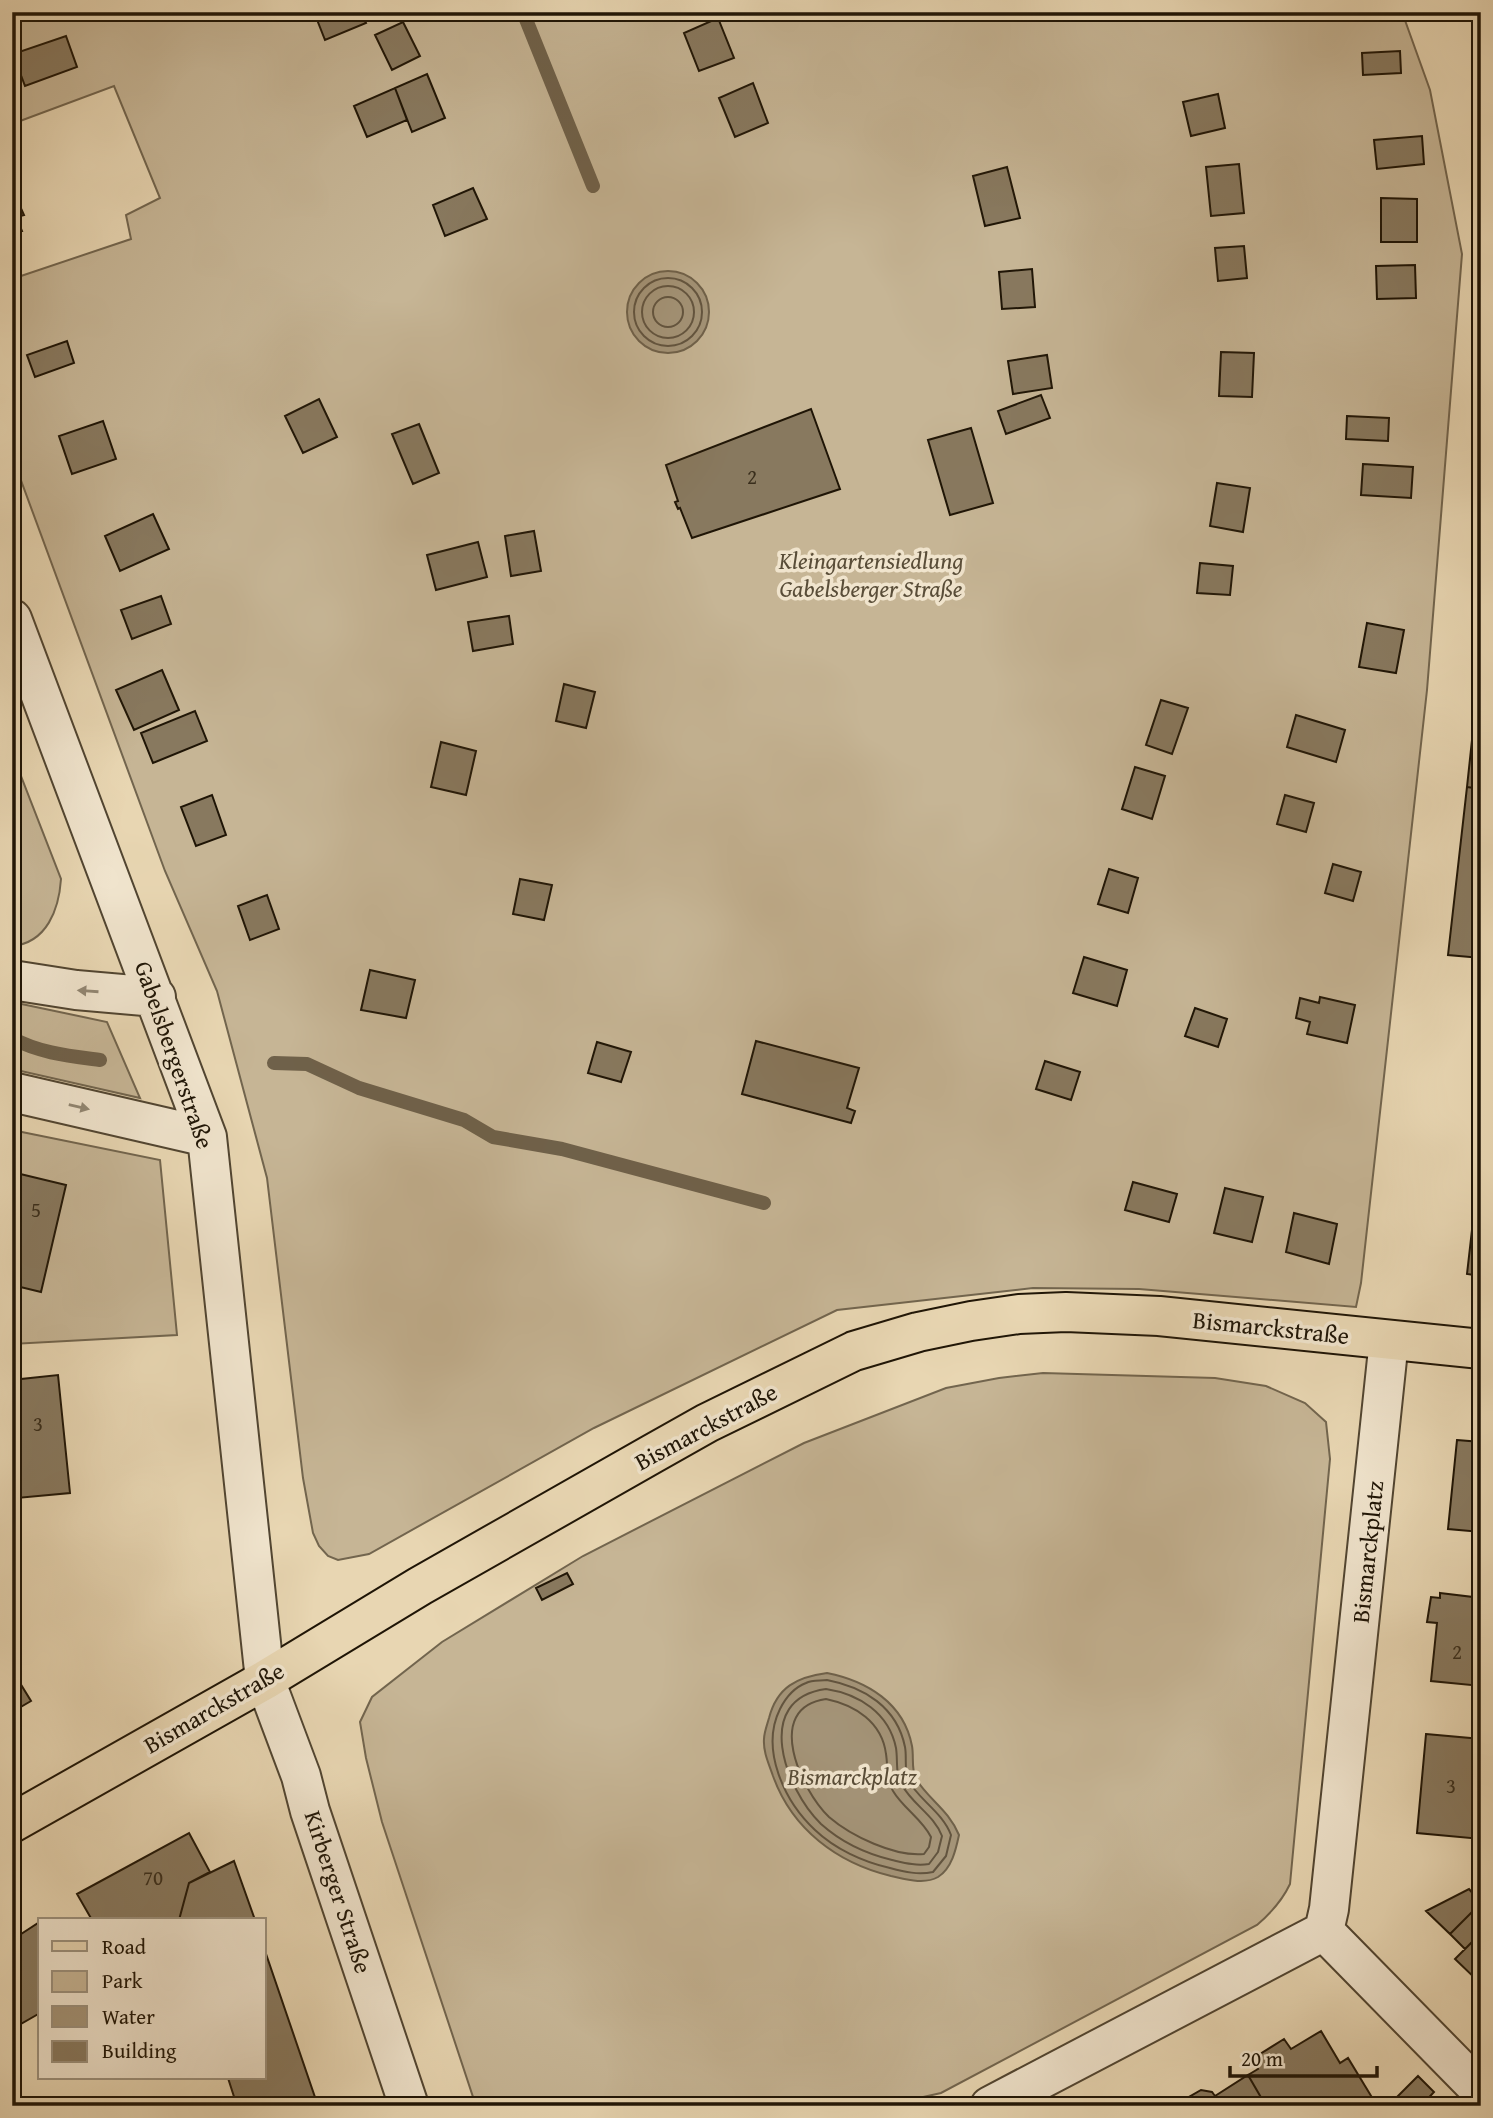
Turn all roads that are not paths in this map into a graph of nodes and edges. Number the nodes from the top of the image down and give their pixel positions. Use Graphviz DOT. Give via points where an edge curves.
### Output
graph roads {
  1 [pos="12,619"];
  2 [pos="12,980"];
  3 [pos="156,997"];
  4 [pos="12,1092"];
  5 [pos="208,1137"];
  6 [pos="1389,1340"];
  7 [pos="1481,1349"];
  8 [pos="265,1680"];
  9 [pos="12,1823"];
  10 [pos="1324,1931"];
  11 [pos="1481,2091"];
  12 [pos="409,2106"];
  13 [pos="990,2106"];
  1 -- 3 [label="street, Gabelsbergerstraße"];
  3 -- 2 [label="street, one-way"];
  3 -- 5 [label="street, Gabelsbergerstraße"];
  4 -- 5 [label="street, one-way"];
  5 -- 8 [label="street, Gabelsbergerstraße"];
  6 -- 7 [label="main road, Bismarckstraße"];
  6 -- 8 [label="main road, Bismarckstraße" via="1158,1316 1066,1312 971,1321 854,1351 674,1441"];
  6 -- 10 [label="street, Bismarckplatz"];
  8 -- 9 [label="main road, Bismarckstraße"];
  8 -- 12 [label="street, Kirberger Straße"];
  10 -- 11 [label="street"];
  10 -- 13 [label="street"];
}
